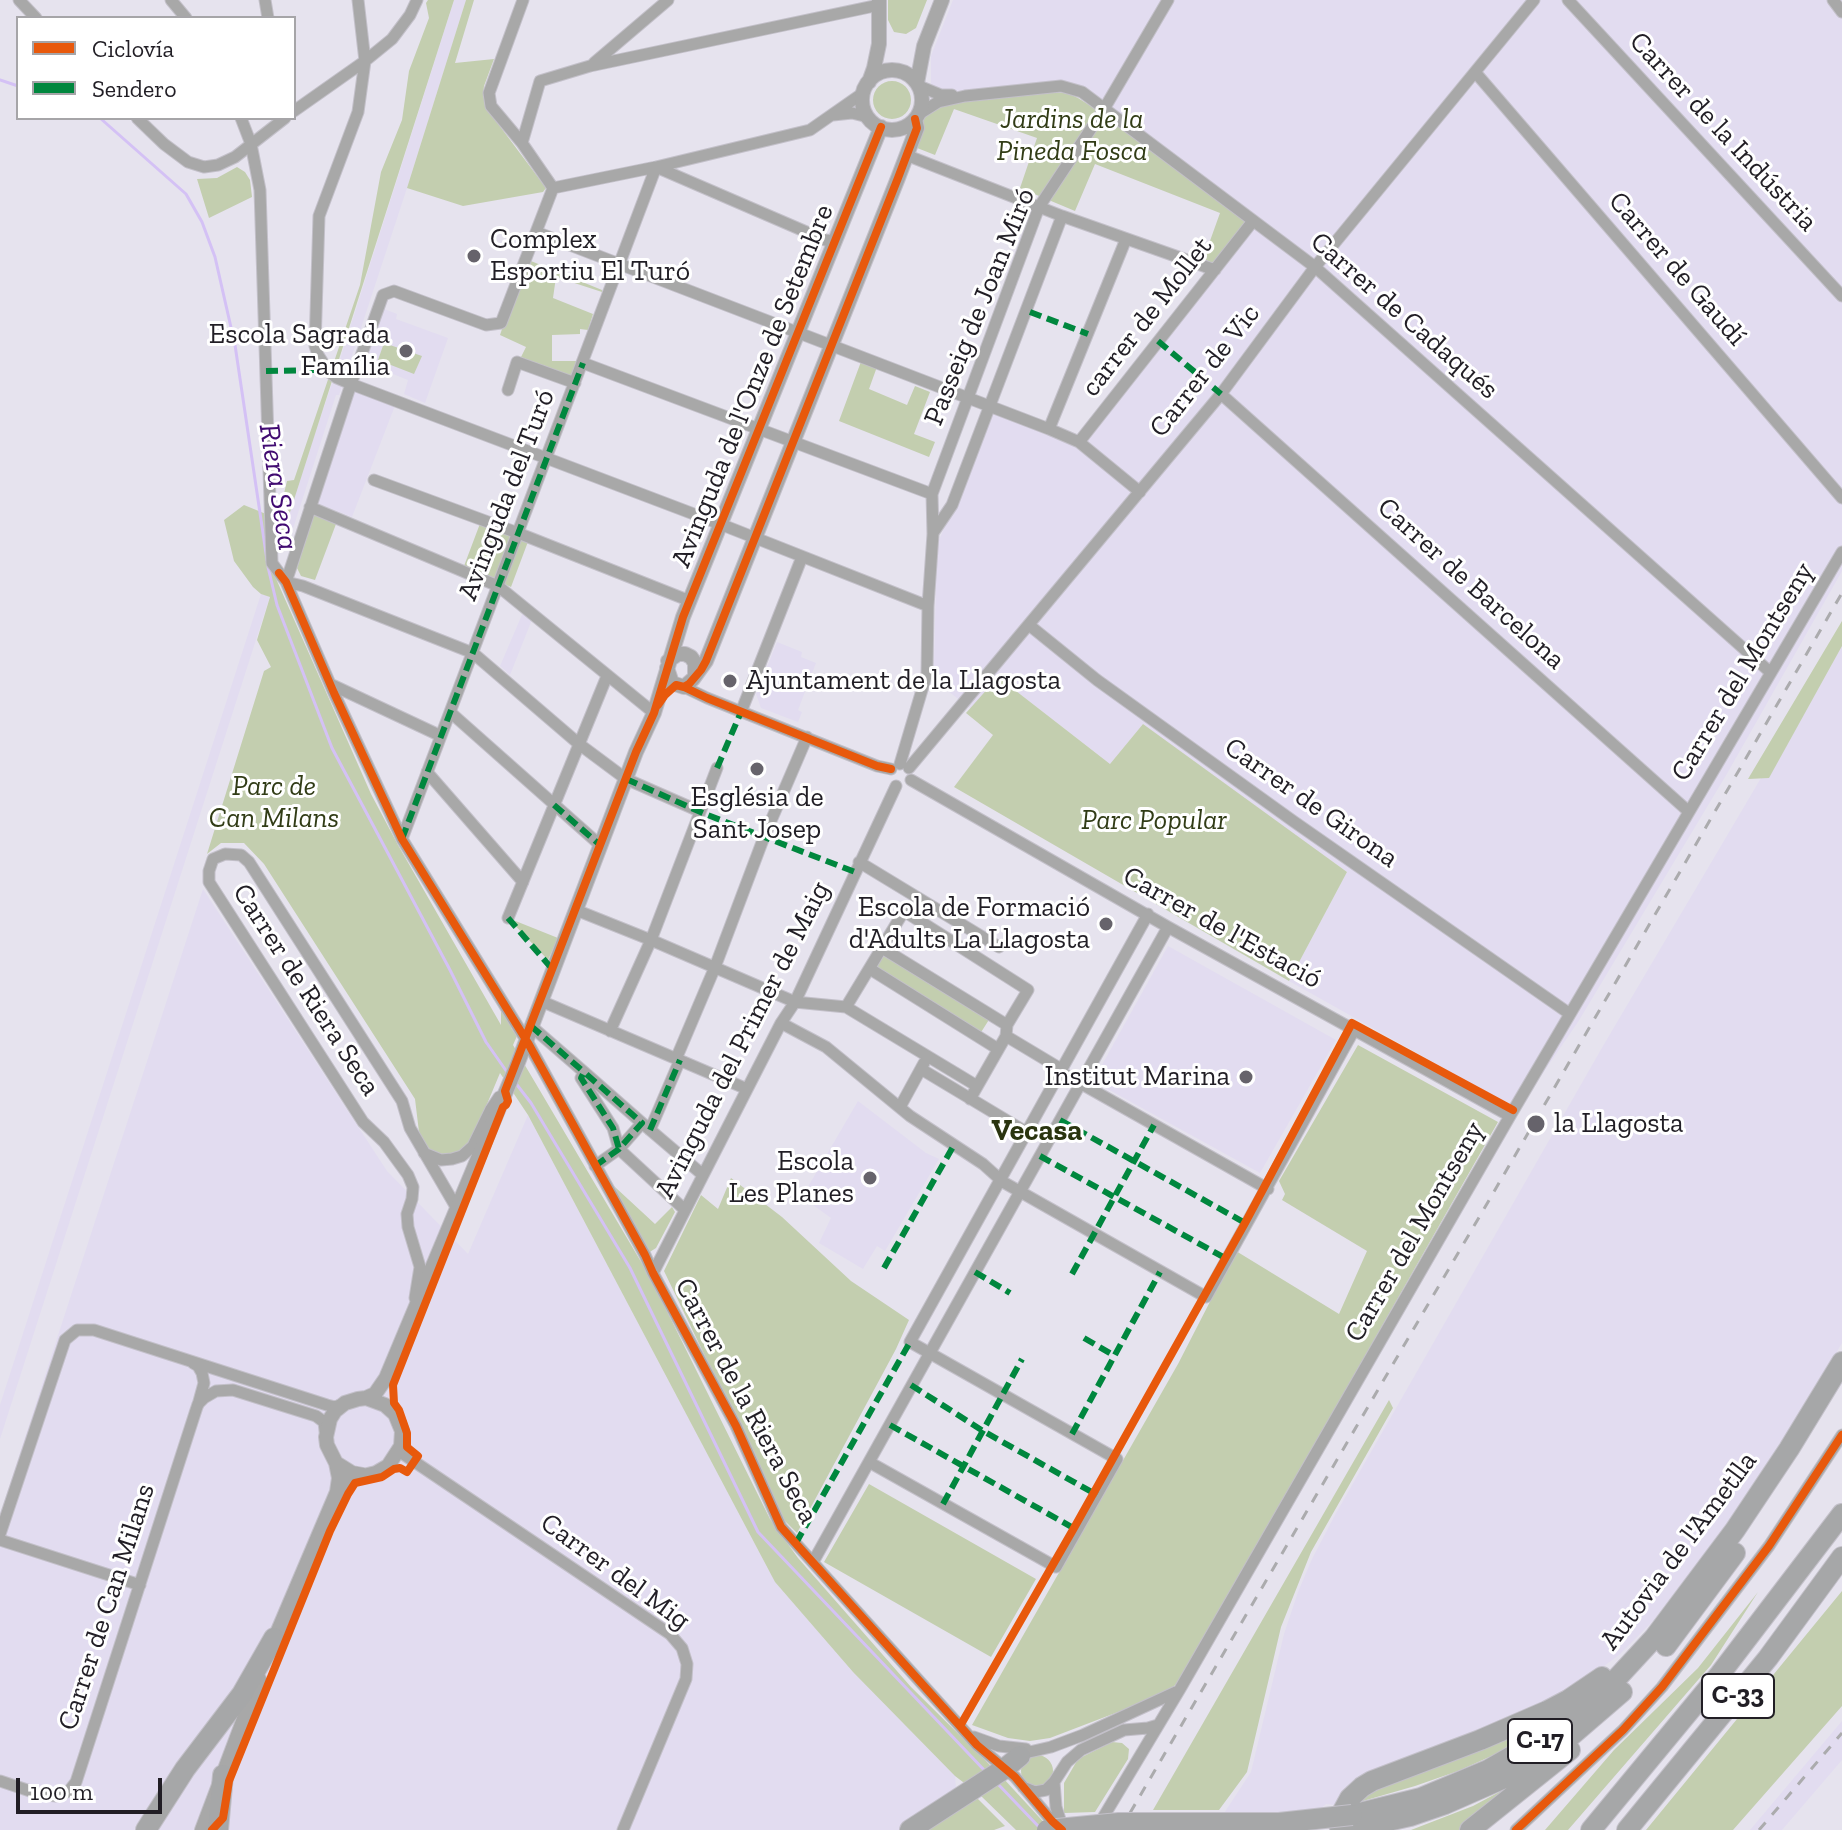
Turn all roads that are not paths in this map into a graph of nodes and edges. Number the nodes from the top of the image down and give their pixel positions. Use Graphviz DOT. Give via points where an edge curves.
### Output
graph roads {
  1 [pos="19,0"];
  2 [pos="171,0"];
  3 [pos="358,0"];
  4 [pos="417,0"];
  5 [pos="668,0"];
  6 [pos="942,0"];
  7 [pos="1168,0"];
  8 [pos="1534,0"];
  9 [pos="1568,0"];
  10 [pos="1833,0"];
  11 [pos="523,1"];
  12 [pos="879,2"];
  13 [pos="1842,12"];
  14 [pos="34,16"];
  15 [pos="184,16"];
  16 [pos="879,44"];
  17 [pos="924,46"];
  18 [pos="365,61"];
  19 [pos="590,66"];
  20 [pos="897,71"];
  21 [pos="1475,72"];
  22 [pos="918,85"];
  23 [pos="866,88"];
  24 [pos="965,96"];
  25 [pos="1104,109"];
  26 [pos="296,110"];
  27 [pos="833,115"];
  28 [pos="917,116"];
  29 [pos="868,117"];
  30 [pos="139,120"];
  31 [pos="242,120"];
  32 [pos="281,120"];
  33 [pos="881,127"];
  34 [pos="522,143"];
  35 [pos="251,144"];
  36 [pos="906,155"];
  37 [pos="656,167"];
  38 [pos="553,188"];
  39 [pos="1039,207"];
  40 [pos="1062,216"];
  41 [pos="1253,221"];
  42 [pos="536,232"];
  43 [pos="1126,239"];
  44 [pos="834,241"];
  45 [pos="620,263"];
  46 [pos="1315,267"];
  47 [pos="1215,270"];
  48 [pos="1842,296"];
  49 [pos="798,332"];
  50 [pos="831,344"];
  51 [pos="583,363"];
  52 [pos="575,383"];
  53 [pos="351,384"];
  54 [pos="508,390"];
  55 [pos="1221,394"];
  56 [pos="968,398"];
  57 [pos="990,405"];
  58 [pos="1049,429"];
  59 [pos="759,430"];
  60 [pos="1079,442"];
  61 [pos="791,443"];
  62 [pos="547,457"];
  63 [pos="374,480"];
  64 [pos="1140,492"];
  65 [pos="932,494"];
  66 [pos="1842,498"];
  67 [pos="310,507"];
  68 [pos="720,524"];
  69 [pos="518,533"];
  70 [pos="933,534"];
  71 [pos="754,538"];
  72 [pos="1842,552"];
  73 [pos="802,557"];
  74 [pos="282,577"];
  75 [pos="498,586"];
  76 [pos="690,601"];
  77 [pos="928,606"];
  78 [pos="1029,625"];
  79 [pos="473,653"];
  80 [pos="667,665"];
  81 [pos="1770,672"];
  82 [pos="695,675"];
  83 [pos="607,676"];
  84 [pos="330,684"];
  85 [pos="680,686"];
  86 [pos="654,711"];
  87 [pos="450,712"];
  88 [pos="741,712"];
  89 [pos="441,736"];
  90 [pos="807,737"];
  91 [pos="579,744"];
  92 [pos="717,768"];
  93 [pos="903,770"];
  94 [pos="427,772"];
  95 [pos="626,779"];
  96 [pos="896,786"];
  97 [pos="554,805"];
  98 [pos="699,811"];
  99 [pos="1688,811"];
  100 [pos="402,839"];
  101 [pos="600,845"];
  102 [pos="859,862"];
  103 [pos="523,882"];
  104 [pos="576,910"];
  105 [pos="1148,914"];
  106 [pos="508,918"];
  107 [pos="1168,927"];
  108 [pos="976,933"];
  109 [pos="651,940"];
  110 [pos="999,947"];
  111 [pos="882,948"];
  112 [pos="966,950"];
  113 [pos="715,967"];
  114 [pos="870,969"];
  115 [pos="541,1001"];
  116 [pos="795,1002"];
  117 [pos="846,1007"];
  118 [pos="1570,1014"];
  119 [pos="781,1023"];
  120 [pos="1007,1030"];
  121 [pos="1354,1030"];
  122 [pos="610,1031"];
  123 [pos="529,1032"];
  124 [pos="998,1049"];
  125 [pos="928,1056"];
  126 [pos="678,1060"];
  127 [pos="921,1069"];
  128 [pos="1061,1069"];
  129 [pos="584,1072"];
  130 [pos="1081,1084"];
  131 [pos="977,1086"];
  132 [pos="747,1089"];
  133 [pos="505,1091"];
  134 [pos="970,1099"];
  135 [pos="900,1107"];
  136 [pos="1510,1116"];
  137 [pos="646,1127"];
  138 [pos="1026,1132"];
  139 [pos="619,1149"];
  140 [pos="423,1153"];
  141 [pos="595,1166"];
  142 [pos="703,1175"];
  143 [pos="1000,1179"];
  144 [pos="1268,1189"];
  145 [pos="1020,1192"];
  146 [pos="456,1207"];
  147 [pos="685,1210"];
  148 [pos="653,1273"];
  149 [pos="412,1314"];
  150 [pos="929,1354"];
  151 [pos="191,1361"];
  152 [pos="1842,1362"];
  153 [pos="225,1372"];
  154 [pos="386,1378"];
  155 [pos="1842,1388"];
  156 [pos="233,1390"];
  157 [pos="366,1398"];
  158 [pos="345,1403"];
  159 [pos="390,1408"];
  160 [pos="195,1413"];
  161 [pos="1842,1435"];
  162 [pos="326,1437"];
  163 [pos="400,1452"];
  164 [pos="869,1462"];
  165 [pos="336,1463"];
  166 [pos="363,1475"];
  167 [pos="337,1492"];
  168 [pos="1842,1514"];
  169 [pos="0,1534"];
  170 [pos="0,1540"];
  171 [pos="1842,1557"];
  172 [pos="813,1562"];
  173 [pos="140,1585"];
  174 [pos="1684,1600"];
  175 [pos="274,1638"];
  176 [pos="1640,1675"];
  177 [pos="1180,1689"];
  178 [pos="1132,1714"];
  179 [pos="1159,1724"];
  180 [pos="966,1733"];
  181 [pos="1117,1733"];
  182 [pos="1138,1759"];
  183 [pos="1019,1766"];
  184 [pos="223,1775"];
  185 [pos="1056,1780"];
  186 [pos="0,1781"];
  187 [pos="1347,1826"];
  188 [pos="146,1830"];
  189 [pos="202,1830"];
  190 [pos="218,1830"];
  191 [pos="623,1830"];
  192 [pos="910,1830"];
  193 [pos="1047,1830"];
  194 [pos="1063,1830"];
  195 [pos="1095,1830"];
  196 [pos="1470,1830"];
  197 [pos="1516,1830"];
  198 [pos="1591,1830"];
  199 [pos="1627,1830"];
  1 -- 14 [label="street"];
  2 -- 15 [label="street"];
  3 -- 18 [label="street"];
  4 -- 18 [label="street" via="392,39"];
  5 -- 19 [label="street"];
  6 -- 17 [label="main road"];
  7 -- 25 [label="street, Passeig de Joan Miró"];
  8 -- 21 [label="street, Carrer de Vic"];
  9 -- 48 [label="street, Carrer de la Indústria"];
  10 -- 13 [label="street"];
  11 -- 34 [label="street" via="489,93 491,106"];
  12 -- 16 [label="main road"];
  12 -- 19 [label="street"];
  16 -- 20 [label="main road"];
  16 -- 23 [label="main road"];
  17 -- 20 [label="main road"];
  17 -- 22 [label="main road"];
  18 -- 26 [label="street"];
  18 -- 53 [label="street" via="358,112 319,216 315,346 329,372"];
  19 -- 34 [label="street" via="540,81"];
  20 -- 22 [label="main road"];
  20 -- 23 [label="main road" via="881,73"];
  21 -- 46 [label="street, Carrer de Vic"];
  21 -- 66 [label="street, Carrer de Gaudí"];
  22 -- 24 [label="street, Carrer de Cadaqués" via="941,95"];
  22 -- 28 [label="main road" via="922,101"];
  23 -- 27 [label="street"];
  23 -- 29 [label="main road" via="863,106"];
  24 -- 25 [label="street, Carrer de Cadaqués" via="1061,86 1082,92"];
  24 -- 28 [label="street, Carrer de Cadaqués" via="938,102"];
  25 -- 39 [label="street, Passeig de Joan Miró"];
  25 -- 41 [label="street, Carrer de Cadaqués"];
  27 -- 29 [label="street"];
  27 -- 37 [label="street" via="810,130"];
  28 -- 33 [label="main road" via="899,129"];
  28 -- 36 [label="main road, Avinguda de l'Onze de Setembre"];
  29 -- 33 [label="main road"];
  30 -- 35 [label="street" via="188,162 204,167 235,157"];
  31 -- 35 [label="street"];
  32 -- 35 [label="street"];
  33 -- 44 [label="main road, Avinguda de l'Onze de Setembre"];
  34 -- 38 [label="street"];
  35 -- 74 [label="street" via="260,190 272,563"];
  36 -- 39 [label="street"];
  36 -- 50 [label="main road, Avinguda de l'Onze de Setembre"];
  37 -- 38 [label="street"];
  37 -- 44 [label="street"];
  37 -- 45 [label="street, Avinguda del Turó"];
  38 -- 42 [label="street"];
  39 -- 40 [label="street"];
  39 -- 56 [label="street, Passeig de Joan Miró"];
  40 -- 43 [label="street"];
  40 -- 57 [label="street, Passeig de Joan Miró"];
  41 -- 46 [label="street, Carrer de Cadaqués"];
  41 -- 47 [label="street, carrer de Mollet"];
  42 -- 45 [label="street"];
  42 -- 53 [label="street" via="501,323 486,325 394,291 383,295"];
  43 -- 47 [label="street"];
  43 -- 58 [label="street"];
  44 -- 49 [label="main road, Avinguda de l'Onze de Setembre"];
  45 -- 49 [label="street"];
  45 -- 51 [label="street, Avinguda del Turó"];
  46 -- 55 [label="street, Carrer de Vic"];
  46 -- 81 [label="street, Carrer de Cadaqués"];
  47 -- 60 [label="street, carrer de Mollet"];
  49 -- 50 [label="street, Avinguda de l'Onze de Setembre"];
  49 -- 59 [label="main road, Avinguda de l'Onze de Setembre"];
  50 -- 56 [label="street"];
  50 -- 61 [label="main road, Avinguda de l'Onze de Setembre"];
  51 -- 52 [label="street, Avinguda del Turó"];
  51 -- 59 [label="street"];
  52 -- 54 [label="street" via="517,362"];
  52 -- 62 [label="street, Avinguda del Turó"];
  53 -- 62 [label="street"];
  53 -- 67 [label="street"];
  55 -- 64 [label="street, Carrer de Vic"];
  55 -- 99 [label="street, Carrer de Barcelona"];
  56 -- 57 [label="street"];
  56 -- 65 [label="street, Passeig de Joan Miró"];
  57 -- 58 [label="street"];
  57 -- 70 [label="street, Passeig de Joan Miró" via="952,505"];
  58 -- 60 [label="street"];
  59 -- 61 [label="street, Avinguda de l'Onze de Setembre"];
  59 -- 68 [label="main road, Avinguda de l'Onze de Setembre"];
  60 -- 64 [label="street"];
  61 -- 65 [label="street"];
  61 -- 71 [label="main road, Avinguda de l'Onze de Setembre"];
  62 -- 68 [label="street"];
  62 -- 69 [label="street, Avinguda del Turó"];
  63 -- 69 [label="street"];
  64 -- 78 [label="street, Carrer de Vic"];
  65 -- 70 [label="street, Passeig de Joan Miró"];
  67 -- 74 [label="street"];
  67 -- 75 [label="street"];
  68 -- 71 [label="street, Avinguda de l'Onze de Setembre"];
  68 -- 76 [label="main road, Avinguda de l'Onze de Setembre"];
  69 -- 75 [label="street, Avinguda del Turó"];
  69 -- 76 [label="street"];
  70 -- 77 [label="street, Passeig de Joan Miró"];
  71 -- 73 [label="street"];
  71 -- 82 [label="main road, Avinguda de l'Onze de Setembre" via="706,661"];
  72 -- 81 [label="street, Carrer del Montseny"];
  73 -- 77 [label="street"];
  73 -- 88 [label="street"];
  74 -- 79 [label="street"];
  74 -- 84 [label="street"];
  75 -- 79 [label="street, Avinguda del Turó"];
  75 -- 83 [label="street"];
  76 -- 80 [label="main road, Avinguda de l'Onze de Setembre"];
  77 -- 93 [label="street, Passeig de Joan Miró" via="927,673"];
  78 -- 93 [label="street, Carrer de Vic"];
  78 -- 118 [label="street, Carrer de Girona" via="1280,812"];
  79 -- 87 [label="street, Avinguda del Turó"];
  79 -- 91 [label="street"];
  80 -- 82 [label="main road" via="685,654 695,663"];
  80 -- 85 [label="main road" via="670,680"];
  80 -- 86 [label="main road, Avinguda de l'Onze de Setembre"];
  81 -- 99 [label="street, Carrer del Montseny"];
  82 -- 85 [label="main road"];
  83 -- 86 [label="street"];
  83 -- 91 [label="street"];
  84 -- 89 [label="street"];
  84 -- 100 [label="street"];
  85 -- 86 [label="main road, Avinguda de l'Onze de Setembre"];
  85 -- 88 [label="street, Carrer de l'Estació"];
  86 -- 95 [label="main road, Avinguda de l'Onze de Setembre"];
  87 -- 89 [label="street, Avinguda del Turó"];
  87 -- 97 [label="street"];
  88 -- 90 [label="street, Carrer de l'Estació"];
  89 -- 94 [label="street, Avinguda del Turó"];
  90 -- 93 [label="street, Carrer de l'Estació" via="877,766"];
  90 -- 113 [label="street"];
  91 -- 95 [label="street"];
  91 -- 97 [label="street"];
  92 -- 98 [label="street"];
  93 -- 96 [label="street" via="890,779"];
  93 -- 96 [label="street" via="905,786"];
  93 -- 105 [label="street, Carrer de l'Estació"];
  94 -- 100 [label="street, Avinguda del Turó"];
  94 -- 103 [label="street"];
  95 -- 98 [label="street"];
  95 -- 101 [label="main road, Avinguda de l'Onze de Setembre"];
  96 -- 102 [label="street, Avinguda del Primer de Maig"];
  97 -- 101 [label="street"];
  97 -- 103 [label="street"];
  98 -- 109 [label="street"];
  99 -- 118 [label="street, Carrer del Montseny"];
  100 -- 123 [label="street"];
  101 -- 104 [label="main road, Avinguda de l'Onze de Setembre"];
  102 -- 108 [label="street"];
  102 -- 116 [label="street, Avinguda del Primer de Maig"];
  103 -- 106 [label="street"];
  104 -- 109 [label="street"];
  104 -- 115 [label="main road, Avinguda de l'Onze de Setembre"];
  105 -- 107 [label="street, Carrer de l'Estació"];
  105 -- 128 [label="street"];
  107 -- 121 [label="street, Carrer de l'Estació"];
  107 -- 130 [label="street"];
  108 -- 110 [label="street"];
  108 -- 112 [label="street"];
  109 -- 113 [label="street"];
  109 -- 122 [label="street"];
  111 -- 112 [label="street" via="904,911"];
  111 -- 114 [label="street"];
  111 -- 120 [label="street"];
  112 -- 120 [label="street" via="1028,990"];
  113 -- 116 [label="street"];
  113 -- 126 [label="street"];
  114 -- 117 [label="street"];
  114 -- 124 [label="street"];
  115 -- 122 [label="street"];
  115 -- 123 [label="main road, Avinguda de l'Onze de Setembre"];
  116 -- 117 [label="street"];
  116 -- 119 [label="street, Avinguda del Primer de Maig"];
  117 -- 125 [label="street"];
  118 -- 136 [label="street, Carrer del Montseny"];
  119 -- 132 [label="street, Avinguda del Primer de Maig"];
  119 -- 135 [label="street" via="826,1047"];
  120 -- 124 [label="street"];
  120 -- 128 [label="street"];
  121 -- 136 [label="street, Carrer de l'Estació"];
  121 -- 144 [label="street"];
  122 -- 126 [label="street"];
  123 -- 129 [label="street"];
  123 -- 133 [label="main road, Avinguda de l'Onze de Setembre"];
  123 -- 141 [label="street, Carrer de la Riera Seca"];
  124 -- 131 [label="street"];
  125 -- 127 [label="street"];
  125 -- 131 [label="street"];
  126 -- 132 [label="street"];
  126 -- 137 [label="street"];
  127 -- 134 [label="street"];
  127 -- 135 [label="street"];
  128 -- 130 [label="street"];
  128 -- 138 [label="street"];
  129 -- 137 [label="street"];
  129 -- 139 [label="street" via="581,1078 613,1128"];
  130 -- 144 [label="street"];
  130 -- 145 [label="street"];
  131 -- 134 [label="street"];
  132 -- 142 [label="street, Avinguda del Primer de Maig"];
  133 -- 140 [label="street" via="462,1156 441,1160"];
  133 -- 146 [label="main road, Avinguda de l'Onze de Setembre"];
  134 -- 138 [label="street"];
  135 -- 143 [label="street"];
  136 -- 177 [label="street, Carrer del Montseny"];
  137 -- 139 [label="street"];
  137 -- 142 [label="street"];
  138 -- 143 [label="street"];
  139 -- 141 [label="street"];
  139 -- 147 [label="street"];
  140 -- 146 [label="street, Carrer de Riera Seca"];
  140 -- 149 [label="street, Carrer de Riera Seca" via="402,1101 249,862 241,855 213,859 209,882 363,1122 408,1175 413,1187 408,1227 420,1267"];
  141 -- 148 [label="street, Carrer de la Riera Seca"];
  142 -- 147 [label="street, Avinguda del Primer de Maig"];
  143 -- 145 [label="street"];
  143 -- 150 [label="street" via="910,1342"];
  144 -- 145 [label="street" via="1206,1297"];
  145 -- 150 [label="street"];
  146 -- 149 [label="main road, Avinguda de l'Onze de Setembre"];
  147 -- 148 [label="street, Avinguda del Primer de Maig"];
  148 -- 172 [label="street, Carrer de la Riera Seca" via="736,1426 781,1527"];
  149 -- 154 [label="main road, Avinguda de l'Onze de Setembre"];
  150 -- 164 [label="street"];
  150 -- 164 [label="street" via="1117,1459 1056,1567"];
  151 -- 153 [label="street"];
  151 -- 160 [label="street, Carrer de Can Milans" via="204,1383"];
  151 -- 169 [label="street" via="94,1330 68,1336"];
  152 -- 174 [label="highway, Autovia de l'Ametlla / C-17" via="1758,1496"];
  153 -- 156 [label="street" via="219,1380"];
  153 -- 158 [label="street" via="327,1405"];
  154 -- 157 [label="main road"];
  154 -- 159 [label="main road"];
  155 -- 176 [label="highway, C-17" via="1742,1542"];
  156 -- 160 [label="street" via="210,1394"];
  156 -- 162 [label="street" via="320,1418"];
  157 -- 158 [label="main road"];
  157 -- 159 [label="main road"];
  158 -- 162 [label="main road" via="330,1419"];
  159 -- 163 [label="main road" via="402,1431"];
  160 -- 173 [label="street, Carrer de Can Milans"];
  161 -- 197 [label="street" via="1761,1557 1662,1687"];
  162 -- 165 [label="main road"];
  163 -- 166 [label="main road" via="388,1466"];
  163 -- 191 [label="street, Carrer del Mig" via="670,1634 682,1648 686,1679"];
  164 -- 172 [label="street"];
  165 -- 166 [label="main road"];
  165 -- 167 [label="main road"];
  166 -- 167 [label="main road"];
  167 -- 175 [label="main road"];
  168 -- 198 [label="highway, C-33"];
  170 -- 173 [label="street"];
  171 -- 199 [label="highway, C-33" via="1768,1658"];
  172 -- 180 [label="street, Carrer de la Riera Seca"];
  173 -- 186 [label="street, Carrer de Can Milans" via="73,1787 48,1796"];
  174 -- 187 [label="highway, Autovia de l'Ametlla / C-17" via="1614,1681 1549,1735 1455,1785"];
  174 -- 187 [label="highway" via="1633,1651 1568,1700 1362,1787 1340,1820"];
  175 -- 184 [label="main road"];
  175 -- 188 [label="highway" via="242,1694"];
  176 -- 187 [label="highway, C-17" via="1601,1713 1511,1775 1410,1816"];
  176 -- 196 [label="highway" via="1595,1728"];
  177 -- 178 [label="street"];
  177 -- 179 [label="street, Carrer del Montseny"];
  178 -- 179 [label="street" via="1153,1713"];
  178 -- 183 [label="street"];
  179 -- 181 [label="street"];
  179 -- 182 [label="street, Carrer del Montseny"];
  180 -- 183 [label="street, Carrer de la Riera Seca"];
  180 -- 183 [label="street, Carrer de la Riera Seca" via="985,1753"];
  181 -- 182 [label="street" via="1135,1738"];
  181 -- 185 [label="street" via="1081,1750"];
  182 -- 195 [label="street, Carrer del Montseny"];
  183 -- 185 [label="street" via="1029,1790 1040,1792"];
  183 -- 185 [label="street" via="1053,1757"];
  183 -- 192 [label="highway"];
  183 -- 194 [label="street"];
  184 -- 189 [label="main road"];
  184 -- 190 [label="highway"];
  185 -- 194 [label="street"];
  187 -- 193 [label="highway, C-17, bridge" via="1119,1823"];
}
